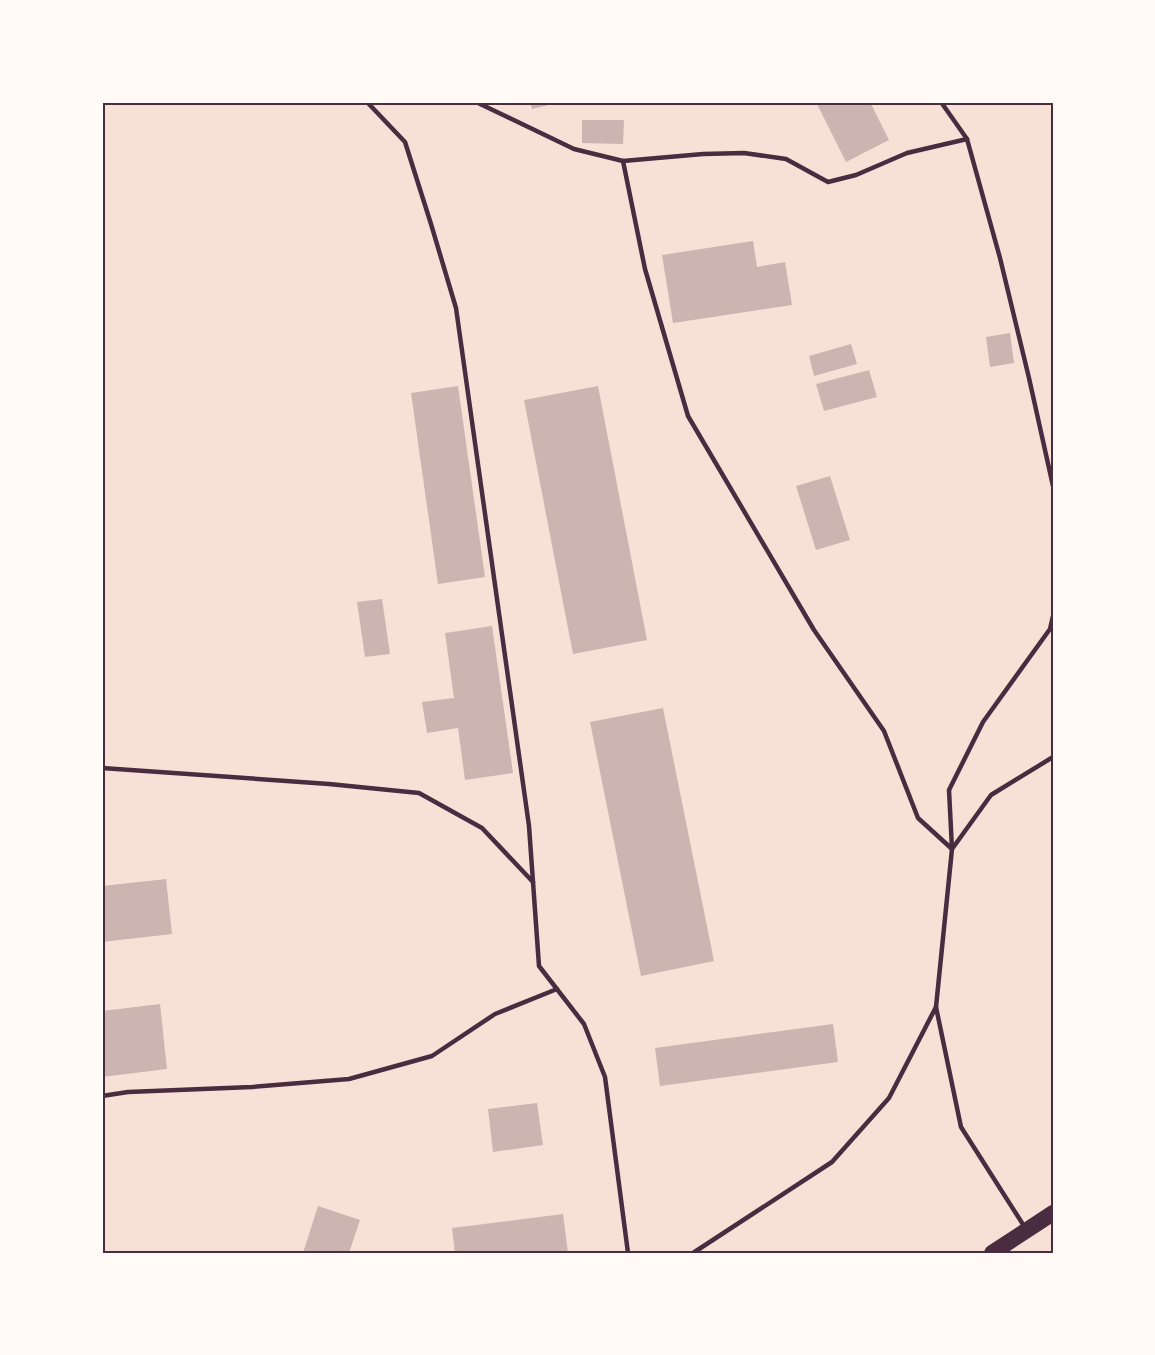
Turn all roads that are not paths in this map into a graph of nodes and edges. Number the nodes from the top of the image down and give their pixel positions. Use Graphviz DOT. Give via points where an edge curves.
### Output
graph roads {
  1 [pos="367,102"];
  2 [pos="476,102"];
  3 [pos="941,102"];
  4 [pos="967,139"];
  5 [pos="623,161"];
  6 [pos="1053,486"];
  7 [pos="1053,616"];
  8 [pos="1053,757"];
  9 [pos="102,768"];
  10 [pos="952,849"];
  11 [pos="533,882"];
  12 [pos="557,989"];
  13 [pos="936,1007"];
  14 [pos="102,1096"];
  15 [pos="1053,1214"];
  16 [pos="1027,1230"];
  17 [pos="628,1253"];
  18 [pos="693,1253"];
  19 [pos="992,1253"];
  1 -- 11 [label="lane" via="405,142 456,308 529,826"];
  2 -- 5 [label="lane" via="574,149"];
  3 -- 4 [label="lane"];
  4 -- 5 [label="lane" via="907,153 856,175 828,182 786,159 744,153"];
  4 -- 6 [label="lane" via="1000,258"];
  5 -- 10 [label="lane" via="645,269 688,416 814,630 884,731 918,818"];
  7 -- 10 [label="lane" via="1050,629 983,722 949,790"];
  8 -- 10 [label="lane" via="992,795"];
  9 -- 11 [label="lane" via="418,793 482,828"];
  10 -- 13 [label="lane"];
  11 -- 12 [label="lane" via="539,966"];
  12 -- 14 [label="lane" via="495,1014 432,1056 349,1079"];
  12 -- 17 [label="lane" via="584,1024 605,1077"];
  13 -- 16 [label="lane" via="961,1127"];
  13 -- 18 [label="lane" via="889,1098 832,1162"];
  15 -- 16 [label="highway"];
  16 -- 19 [label="highway"];
}
